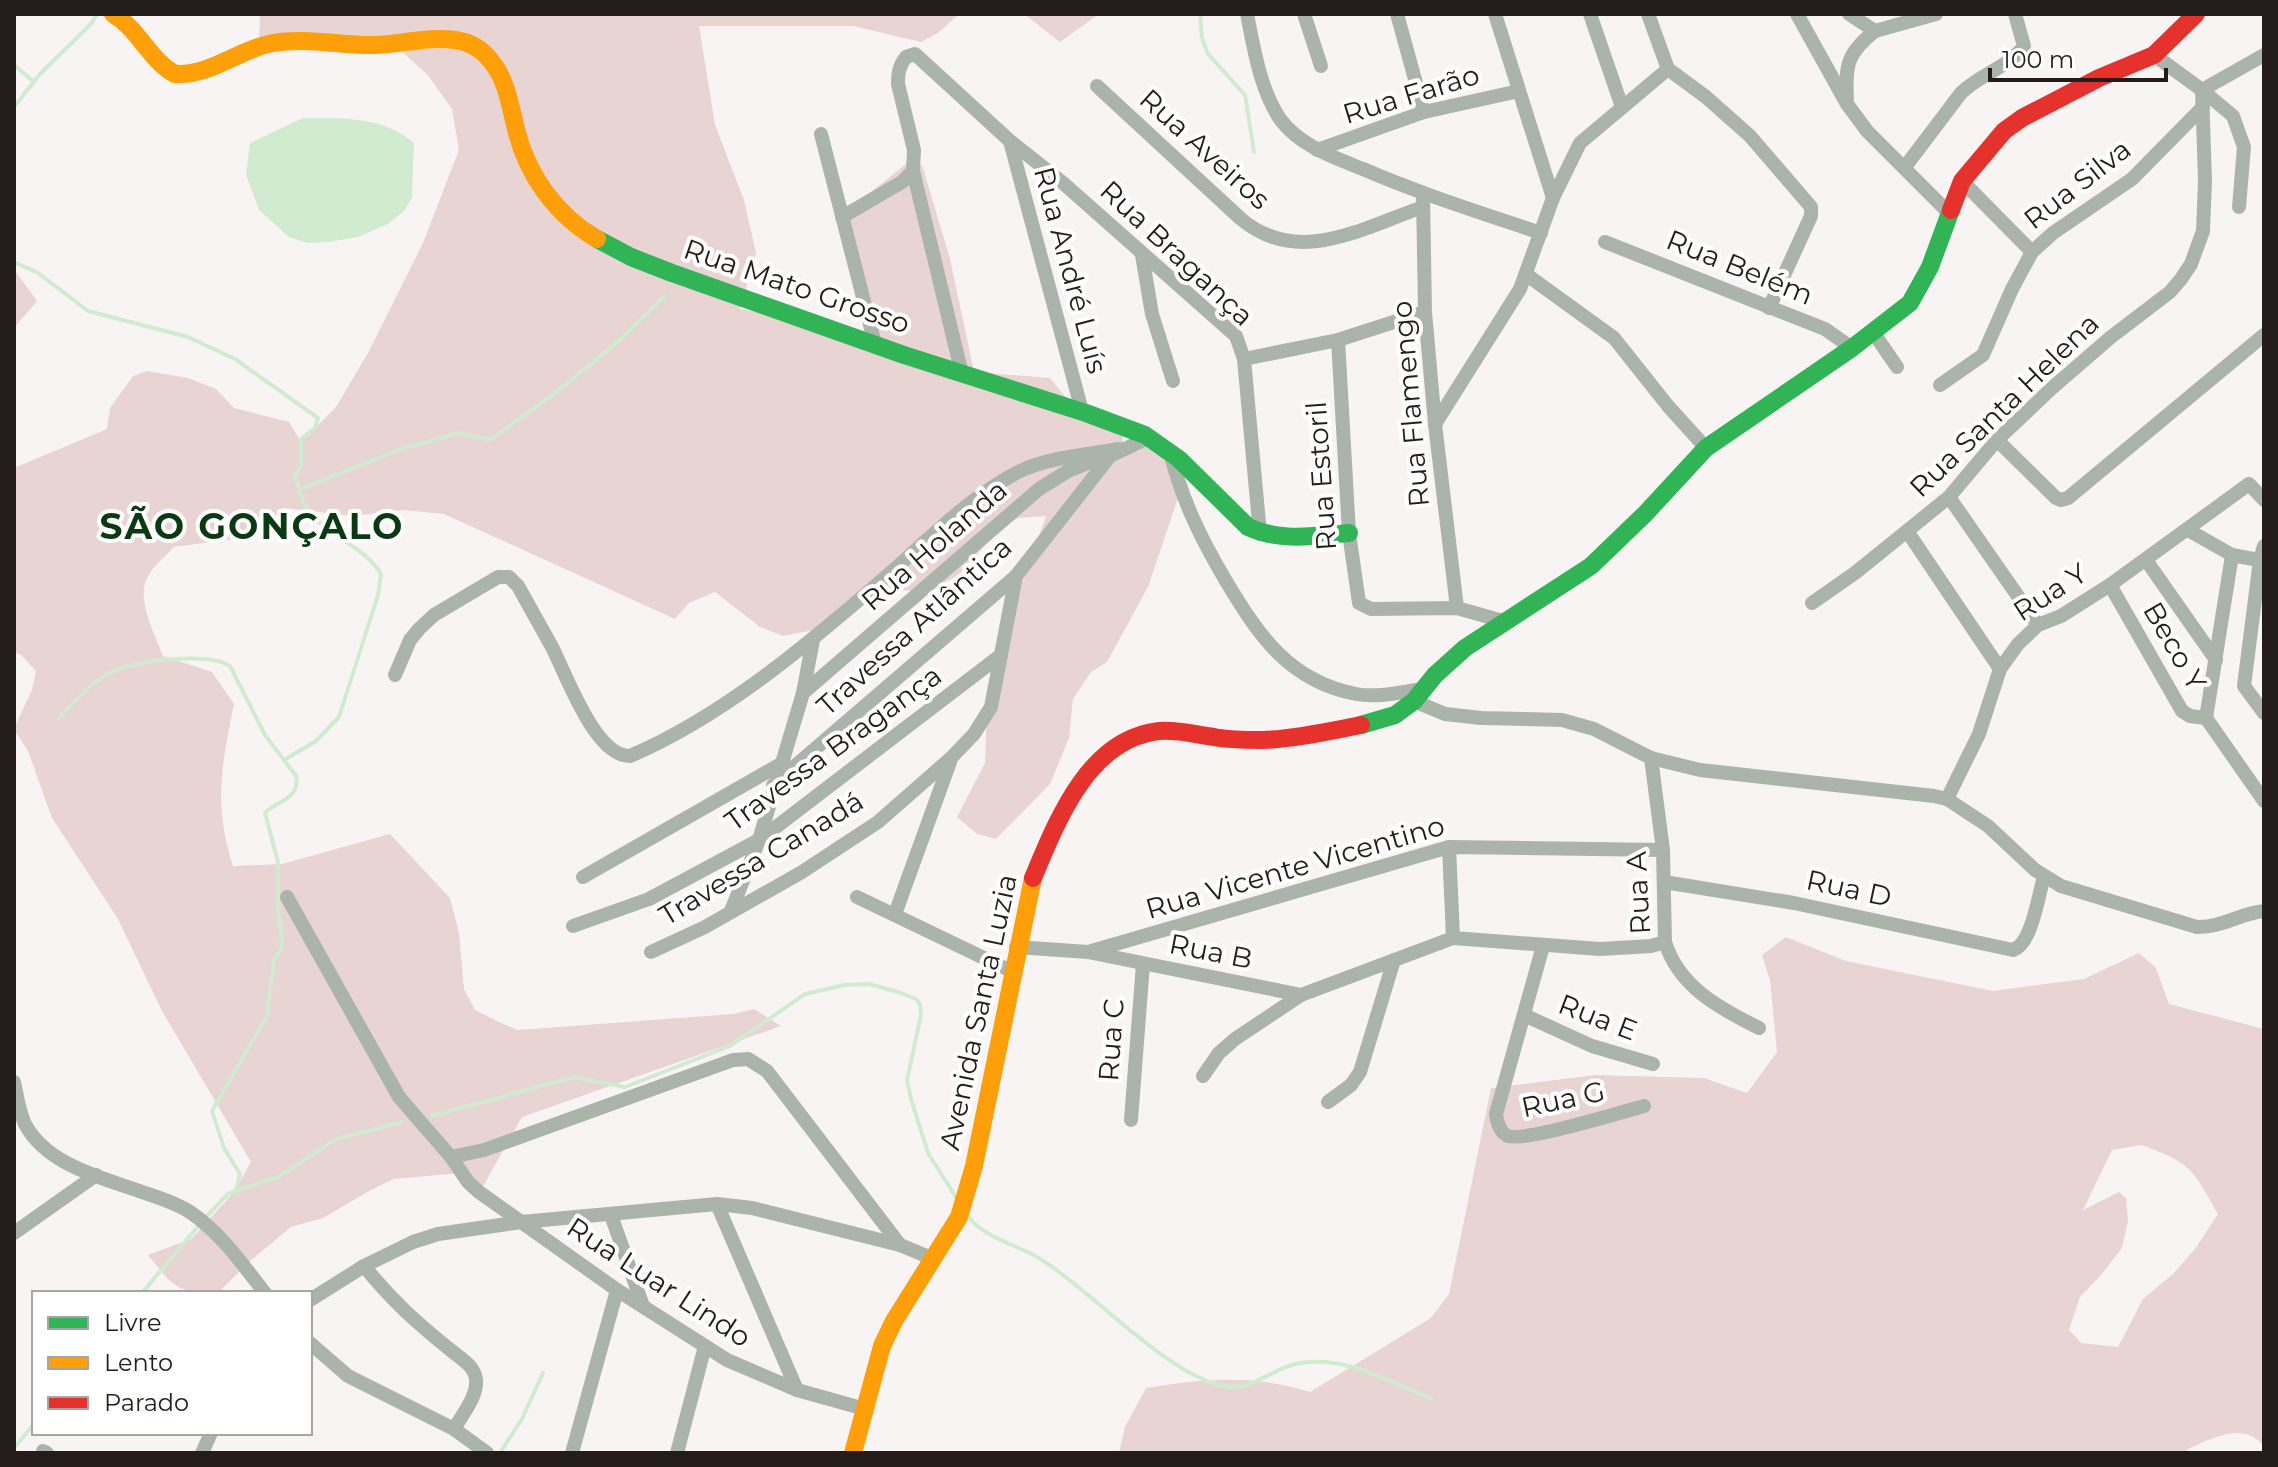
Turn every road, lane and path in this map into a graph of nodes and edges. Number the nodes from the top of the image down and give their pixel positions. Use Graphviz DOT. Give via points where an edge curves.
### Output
graph roads {
  1 [pos="113,14"];
  2 [pos="1247,14"];
  3 [pos="1304,14"];
  4 [pos="1495,14"];
  5 [pos="1590,14"];
  6 [pos="1648,14"];
  7 [pos="1797,14"];
  8 [pos="1849,14"];
  9 [pos="1936,14"];
  10 [pos="2015,14"];
  11 [pos="2196,14"];
  12 [pos="1394,16"];
  13 [pos="1875,31"];
  14 [pos="2154,55"];
  15 [pos="2264,55"];
  16 [pos="1321,66"];
  17 [pos="1668,69"];
  18 [pos="1097,86"];
  19 [pos="2202,90"];
  20 [pos="1519,91"];
  21 [pos="1847,104"];
  22 [pos="1622,107"];
  23 [pos="2203,107"];
  24 [pos="1424,112"];
  25 [pos="821,134"];
  26 [pos="1010,141"];
  27 [pos="1317,150"];
  28 [pos="1905,167"];
  29 [pos="913,171"];
  30 [pos="1962,181"];
  31 [pos="1553,198"];
  32 [pos="1423,200"];
  33 [pos="2239,207"];
  34 [pos="1949,213"];
  35 [pos="842,217"];
  36 [pos="1541,233"];
  37 [pos="1605,242"];
  38 [pos="2032,252"];
  39 [pos="1142,255"];
  40 [pos="1527,275"];
  41 [pos="1769,308"];
  42 [pos="1425,312"];
  43 [pos="1873,332"];
  44 [pos="2264,335"];
  45 [pos="1338,340"];
  46 [pos="875,344"];
  47 [pos="1852,348"];
  48 [pos="1244,359"];
  49 [pos="1897,367"];
  50 [pos="962,374"];
  51 [pos="1173,381"];
  52 [pos="1940,385"];
  53 [pos="1082,411"];
  54 [pos="1435,424"];
  55 [pos="1150,437"];
  56 [pos="1997,440"];
  57 [pos="1706,448"];
  58 [pos="1115,452"];
  59 [pos="1170,452"];
  60 [pos="1949,497"];
  61 [pos="2264,500"];
  62 [pos="2188,530"];
  63 [pos="1907,531"];
  64 [pos="1349,533"];
  65 [pos="1260,534"];
  66 [pos="2232,555"];
  67 [pos="2263,556"];
  68 [pos="2146,560"];
  69 [pos="1016,576"];
  70 [pos="2110,585"];
  71 [pos="1812,603"];
  72 [pos="1457,608"];
  73 [pos="1503,621"];
  74 [pos="2038,625"];
  75 [pos="813,640"];
  76 [pos="1001,655"];
  77 [pos="2216,660"];
  78 [pos="2000,669"];
  79 [pos="395,675"];
  80 [pos="803,693"];
  81 [pos="1419,695"];
  82 [pos="2264,713"];
  83 [pos="2206,718"];
  84 [pos="951,758"];
  85 [pos="1651,758"];
  86 [pos="779,765"];
  87 [pos="773,785"];
  88 [pos="1947,799"];
  89 [pos="2264,801"];
  90 [pos="759,840"];
  91 [pos="1449,847"];
  92 [pos="1663,850"];
  93 [pos="583,877"];
  94 [pos="2044,877"];
  95 [pos="1664,882"];
  96 [pos="287,897"];
  97 [pos="857,897"];
  98 [pos="731,911"];
  99 [pos="2264,911"];
  100 [pos="895,914"];
  101 [pos="573,926"];
  102 [pos="1453,938"];
  103 [pos="1665,942"];
  104 [pos="1543,946"];
  105 [pos="1016,947"];
  106 [pos="651,952"];
  107 [pos="1088,952"];
  108 [pos="1394,960"];
  109 [pos="1143,964"];
  110 [pos="1011,971"];
  111 [pos="1301,995"];
  112 [pos="1524,1015"];
  113 [pos="1759,1028"];
  114 [pos="1653,1064"];
  115 [pos="1203,1076"];
  116 [pos="14,1082"];
  117 [pos="1328,1102"];
  118 [pos="1644,1106"];
  119 [pos="1131,1120"];
  120 [pos="1497,1123"];
  121 [pos="451,1157"];
  122 [pos="96,1175"];
  123 [pos="717,1204"];
  124 [pos="611,1215"];
  125 [pos="521,1222"];
  126 [pos="14,1233"];
  127 [pos="900,1245"];
  128 [pos="934,1259"];
  129 [pos="364,1266"];
  130 [pos="617,1290"];
  131 [pos="263,1291"];
  132 [pos="312,1299"];
  133 [pos="643,1306"];
  134 [pos="312,1345"];
  135 [pos="705,1346"];
  136 [pos="797,1390"];
  137 [pos="865,1409"];
  138 [pos="454,1429"];
  139 [pos="487,1453"];
  140 [pos="572,1453"];
  141 [pos="677,1453"];
  142 [pos="853,1453"];
  1 -- 46 [label="street, Rua Mato Grosso" via="130,24 166,68 178,74 272,43 470,44 492,61 538,181 552,203 592,236 644,262"];
  2 -- 27 [label="street" via="1275,110 1296,136"];
  3 -- 16 [label="street"];
  4 -- 20 [label="street"];
  5 -- 22 [label="street"];
  6 -- 17 [label="street"];
  7 -- 21 [label="street"];
  8 -- 13 [label="street"];
  9 -- 13 [label="street"];
  10 -- 28 [label="street" via="2024,46 1961,93"];
  11 -- 14 [label="street, Avenida Santa Luzia"];
  12 -- 24 [label="street"];
  13 -- 21 [label="street" via="1850,55"];
  14 -- 19 [label="street"];
  14 -- 30 [label="street, Avenida Santa Luzia" via="2013,124"];
  15 -- 19 [label="street"];
  17 -- 22 [label="street"];
  17 -- 41 [label="street" via="1750,136 1811,207"];
  18 -- 32 [label="street, Rua Aveiros" via="1241,219 1276,240 1330,239"];
  19 -- 23 [label="street, Rua Santa Helena"];
  19 -- 33 [label="street" via="2233,116 2244,147"];
  20 -- 24 [label="street, Rua Farão"];
  20 -- 31 [label="street"];
  21 -- 28 [label="street"];
  22 -- 31 [label="street" via="1580,143"];
  23 -- 38 [label="street, Rua Silva" via="2132,179"];
  23 -- 56 [label="street, Rua Santa Helena" via="2203,231 2191,264 2170,292 2111,337"];
  24 -- 27 [label="street, Rua Farão"];
  25 -- 35 [label="street"];
  26 -- 29 [label="street, Rua Bragança" via="921,57 910,54 899,67 898,84 914,150"];
  26 -- 39 [label="street, Rua Bragança"];
  26 -- 53 [label="street, Rua André Luís"];
  27 -- 32 [label="street"];
  28 -- 34 [label="street"];
  29 -- 35 [label="street"];
  29 -- 50 [label="street"];
  30 -- 34 [label="street, Avenida Santa Luzia"];
  30 -- 38 [label="street"];
  31 -- 36 [label="street"];
  32 -- 36 [label="street"];
  32 -- 42 [label="street, Rua Flamengo"];
  34 -- 43 [label="street, Avenida Santa Luzia" via="1917,295"];
  35 -- 46 [label="street"];
  36 -- 40 [label="street"];
  37 -- 41 [label="street, Rua Belém"];
  38 -- 52 [label="street, Rua Silva" via="1983,355"];
  39 -- 48 [label="street, Rua Bragança" via="1227,327"];
  39 -- 51 [label="street" via="1152,314"];
  40 -- 54 [label="street"];
  40 -- 57 [label="street" via="1614,338"];
  41 -- 47 [label="street, Rua Belém" via="1825,329"];
  42 -- 45 [label="street, Rua Bragança"];
  42 -- 54 [label="street, Rua Flamengo"];
  43 -- 47 [label="street, Avenida Santa Luzia"];
  43 -- 49 [label="street"];
  44 -- 56 [label="street" via="2061,500"];
  45 -- 48 [label="street, Rua Bragança"];
  45 -- 64 [label="street, Rua Estoril"];
  46 -- 50 [label="street, Rua Mato Grosso"];
  47 -- 57 [label="street, Avenida Santa Luzia"];
  48 -- 65 [label="street"];
  50 -- 53 [label="street, Rua Mato Grosso"];
  53 -- 55 [label="street, Rua Mato Grosso"];
  54 -- 72 [label="street, Rua Flamengo"];
  55 -- 58 [label="street"];
  55 -- 59 [label="street, Rua Mato Grosso"];
  56 -- 60 [label="street, Rua Santa Helena"];
  57 -- 73 [label="street, Avenida Santa Luzia" via="1591,566"];
  58 -- 69 [label="street, Travessa Atlântica"];
  58 -- 75 [label="street" via="1039,464 1004,481"];
  58 -- 80 [label="street, Rua Holanda" via="1039,489"];
  59 -- 65 [label="street, Rua Mato Grosso"];
  59 -- 81 [label="street" via="1199,536 1277,654 1311,679 1359,695"];
  60 -- 63 [label="street, Rua Santa Helena"];
  60 -- 74 [label="street"];
  61 -- 62 [label="street, Rua Y" via="2249,484"];
  62 -- 66 [label="street"];
  62 -- 68 [label="street, Rua Y"];
  63 -- 71 [label="street, Rua Santa Helena"];
  63 -- 78 [label="street"];
  64 -- 65 [label="street"];
  64 -- 72 [label="street, Rua Estoril" via="1362,606"];
  66 -- 67 [label="street"];
  66 -- 77 [label="street"];
  67 -- 82 [label="street" via="2244,686"];
  68 -- 70 [label="street, Rua Y"];
  68 -- 77 [label="street"];
  69 -- 76 [label="street"];
  69 -- 87 [label="street, Travessa Atlântica"];
  70 -- 74 [label="street, Rua Y"];
  70 -- 83 [label="street, Beco Y" via="2182,711"];
  72 -- 73 [label="street"];
  73 -- 81 [label="street, Avenida Santa Luzia" via="1449,662"];
  74 -- 78 [label="street, Rua Y"];
  75 -- 79 [label="street" via="673,735 630,756 604,743 589,723 518,586 505,576 426,622 410,640"];
  75 -- 80 [label="street"];
  76 -- 84 [label="street, Travessa Canadá" via="991,707"];
  76 -- 90 [label="street, Travessa Bragança"];
  77 -- 83 [label="street"];
  78 -- 88 [label="street, Rua Y" via="1979,734"];
  80 -- 86 [label="street"];
  81 -- 85 [label="street" via="1445,714 1562,720 1594,729"];
  81 -- 105 [label="street, Avenida Santa Luzia" via="1377,722 1301,737 1242,740 1170,730 1140,734 1115,747 1078,787 1057,821 1030,885"];
  83 -- 89 [label="street"];
  84 -- 98 [label="street, Travessa Canadá" via="878,822"];
  84 -- 100 [label="street"];
  85 -- 88 [label="street" via="1700,770"];
  85 -- 92 [label="street, Rua A"];
  86 -- 87 [label="street"];
  86 -- 93 [label="street"];
  87 -- 90 [label="street"];
  88 -- 94 [label="street" via="1988,826"];
  90 -- 98 [label="street"];
  90 -- 101 [label="street, Travessa Bragança" via="649,899"];
  91 -- 92 [label="street, Rua Vicente Vicentino"];
  91 -- 102 [label="street"];
  91 -- 107 [label="street, Rua Vicente Vicentino"];
  92 -- 95 [label="street, Rua A"];
  94 -- 95 [label="street, Rua D" via="2028,936 2013,950 1794,903"];
  94 -- 99 [label="street" via="2197,927"];
  95 -- 103 [label="street, Rua A"];
  96 -- 121 [label="street, Rua Luar Lindo" via="399,1097"];
  97 -- 100 [label="street"];
  98 -- 106 [label="street, Travessa Canadá"];
  100 -- 110 [label="street"];
  102 -- 104 [label="street"];
  102 -- 108 [label="street"];
  103 -- 104 [label="street" via="1624,948"];
  103 -- 113 [label="street, Rua A" via="1687,982"];
  104 -- 112 [label="street, Rua E"];
  105 -- 107 [label="street, Rua B"];
  105 -- 110 [label="street, Avenida Santa Luzia"];
  107 -- 109 [label="street, Rua B"];
  108 -- 111 [label="street"];
  108 -- 117 [label="street" via="1360,1072"];
  109 -- 111 [label="street, Rua B"];
  109 -- 119 [label="street, Rua C"];
  110 -- 128 [label="street, Avenida Santa Luzia" via="974,1166 962,1209"];
  111 -- 115 [label="street" via="1235,1039"];
  112 -- 114 [label="street, Rua E" via="1592,1046"];
  112 -- 120 [label="street, Rua E"];
  116 -- 122 [label="street" via="25,1124 36,1139 59,1159"];
  118 -- 120 [label="street, Rua G" via="1522,1136 1507,1136"];
  121 -- 125 [label="street, Rua Luar Lindo" via="468,1182"];
  121 -- 127 [label="street" via="748,1059 767,1071"];
  122 -- 126 [label="street"];
  122 -- 131 [label="street" via="190,1212"];
  123 -- 124 [label="street"];
  123 -- 127 [label="street"];
  123 -- 136 [label="street"];
  124 -- 125 [label="street"];
  124 -- 133 [label="street"];
  125 -- 129 [label="street" via="438,1234"];
  125 -- 130 [label="street, Rua Luar Lindo"];
  127 -- 128 [label="street"];
  128 -- 137 [label="street, Avenida Santa Luzia" via="882,1346"];
  129 -- 132 [label="street"];
  129 -- 138 [label="street" via="391,1300 472,1368 477,1384"];
  130 -- 133 [label="street, Rua Luar Lindo"];
  130 -- 140 [label="street"];
  133 -- 135 [label="street, Rua Luar Lindo"];
  134 -- 138 [label="street" via="348,1376"];
  135 -- 136 [label="street, Rua Luar Lindo" via="750,1372"];
  135 -- 141 [label="street"];
  136 -- 137 [label="street, Rua Luar Lindo"];
  137 -- 142 [label="street, Avenida Santa Luzia"];
  138 -- 139 [label="street"];
}
